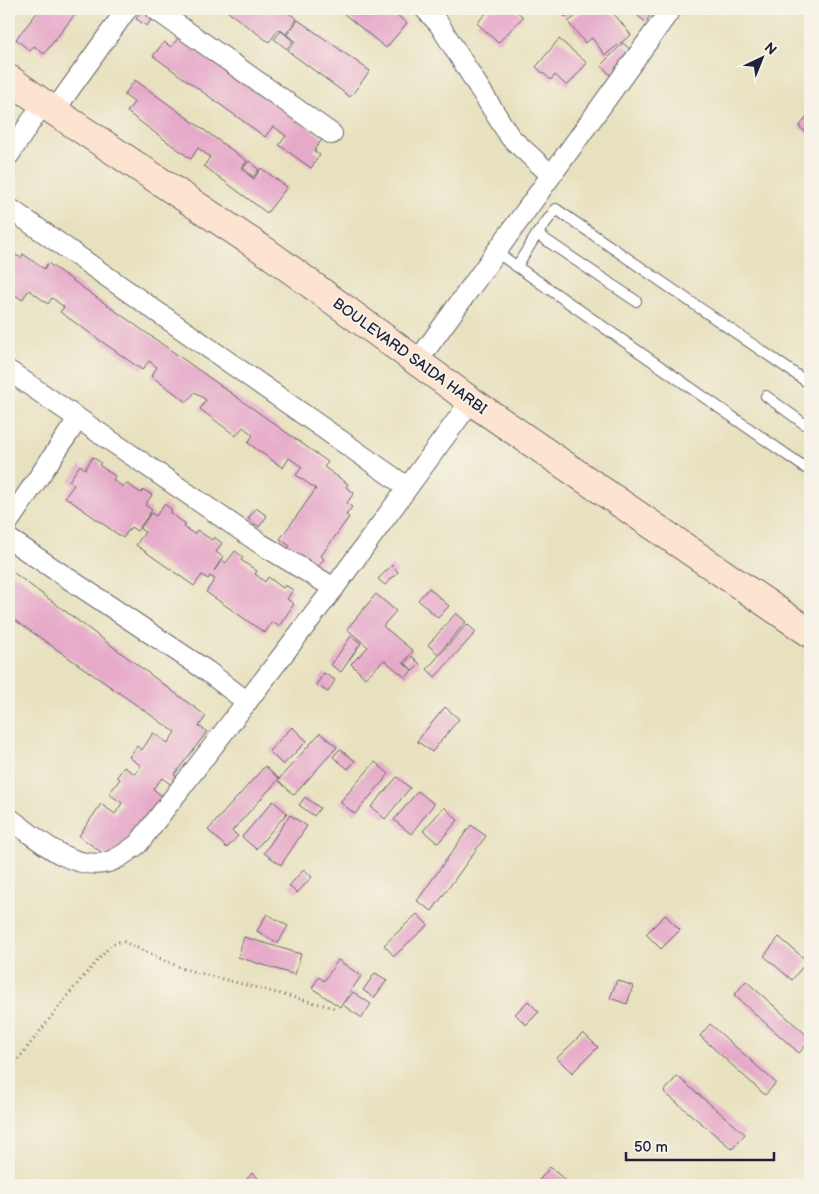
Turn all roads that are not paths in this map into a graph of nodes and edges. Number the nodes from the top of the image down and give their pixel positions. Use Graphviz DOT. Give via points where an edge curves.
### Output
graph roads {
  1 [pos="127,9"];
  2 [pos="155,9"];
  3 [pos="425,9"];
  4 [pos="671,9"];
  5 [pos="9,79"];
  6 [pos="48,107"];
  7 [pos="332,134"];
  8 [pos="9,155"];
  9 [pos="551,175"];
  10 [pos="9,208"];
  11 [pos="537,234"];
  12 [pos="496,252"];
  13 [pos="517,266"];
  14 [pos="636,301"];
  15 [pos="417,362"];
  16 [pos="9,372"];
  17 [pos="810,384"];
  18 [pos="766,396"];
  19 [pos="472,400"];
  20 [pos="78,419"];
  21 [pos="810,428"];
  22 [pos="810,471"];
  23 [pos="407,487"];
  24 [pos="9,521"];
  25 [pos="9,539"];
  26 [pos="334,588"];
  27 [pos="810,633"];
  28 [pos="247,702"];
  29 [pos="9,818"];
  1 -- 6 [label="street"];
  2 -- 7 [label="street"];
  3 -- 9 [label="street" via="439,24 510,137"];
  4 -- 9 [label="street"];
  5 -- 6 [label="street, BOULEVARD SAIDA HARBI"];
  6 -- 8 [label="street"];
  6 -- 15 [label="street, BOULEVARD SAIDA HARBI" via="268,253"];
  9 -- 12 [label="street"];
  10 -- 23 [label="street"];
  11 -- 13 [label="lane"];
  11 -- 14 [label="lane"];
  11 -- 17 [label="lane" via="556,209"];
  12 -- 13 [label="lane"];
  12 -- 15 [label="street"];
  13 -- 22 [label="lane"];
  15 -- 19 [label="street, BOULEVARD SAIDA HARBI"];
  16 -- 20 [label="street"];
  18 -- 21 [label="lane"];
  19 -- 23 [label="street"];
  19 -- 27 [label="street, BOULEVARD SAIDA HARBI"];
  20 -- 24 [label="street"];
  20 -- 26 [label="street" via="261,544"];
  23 -- 26 [label="street"];
  25 -- 28 [label="street" via="207,671"];
  26 -- 28 [label="street"];
  28 -- 29 [label="street" via="138,844 121,856 105,863 84,863 64,856"];
}
